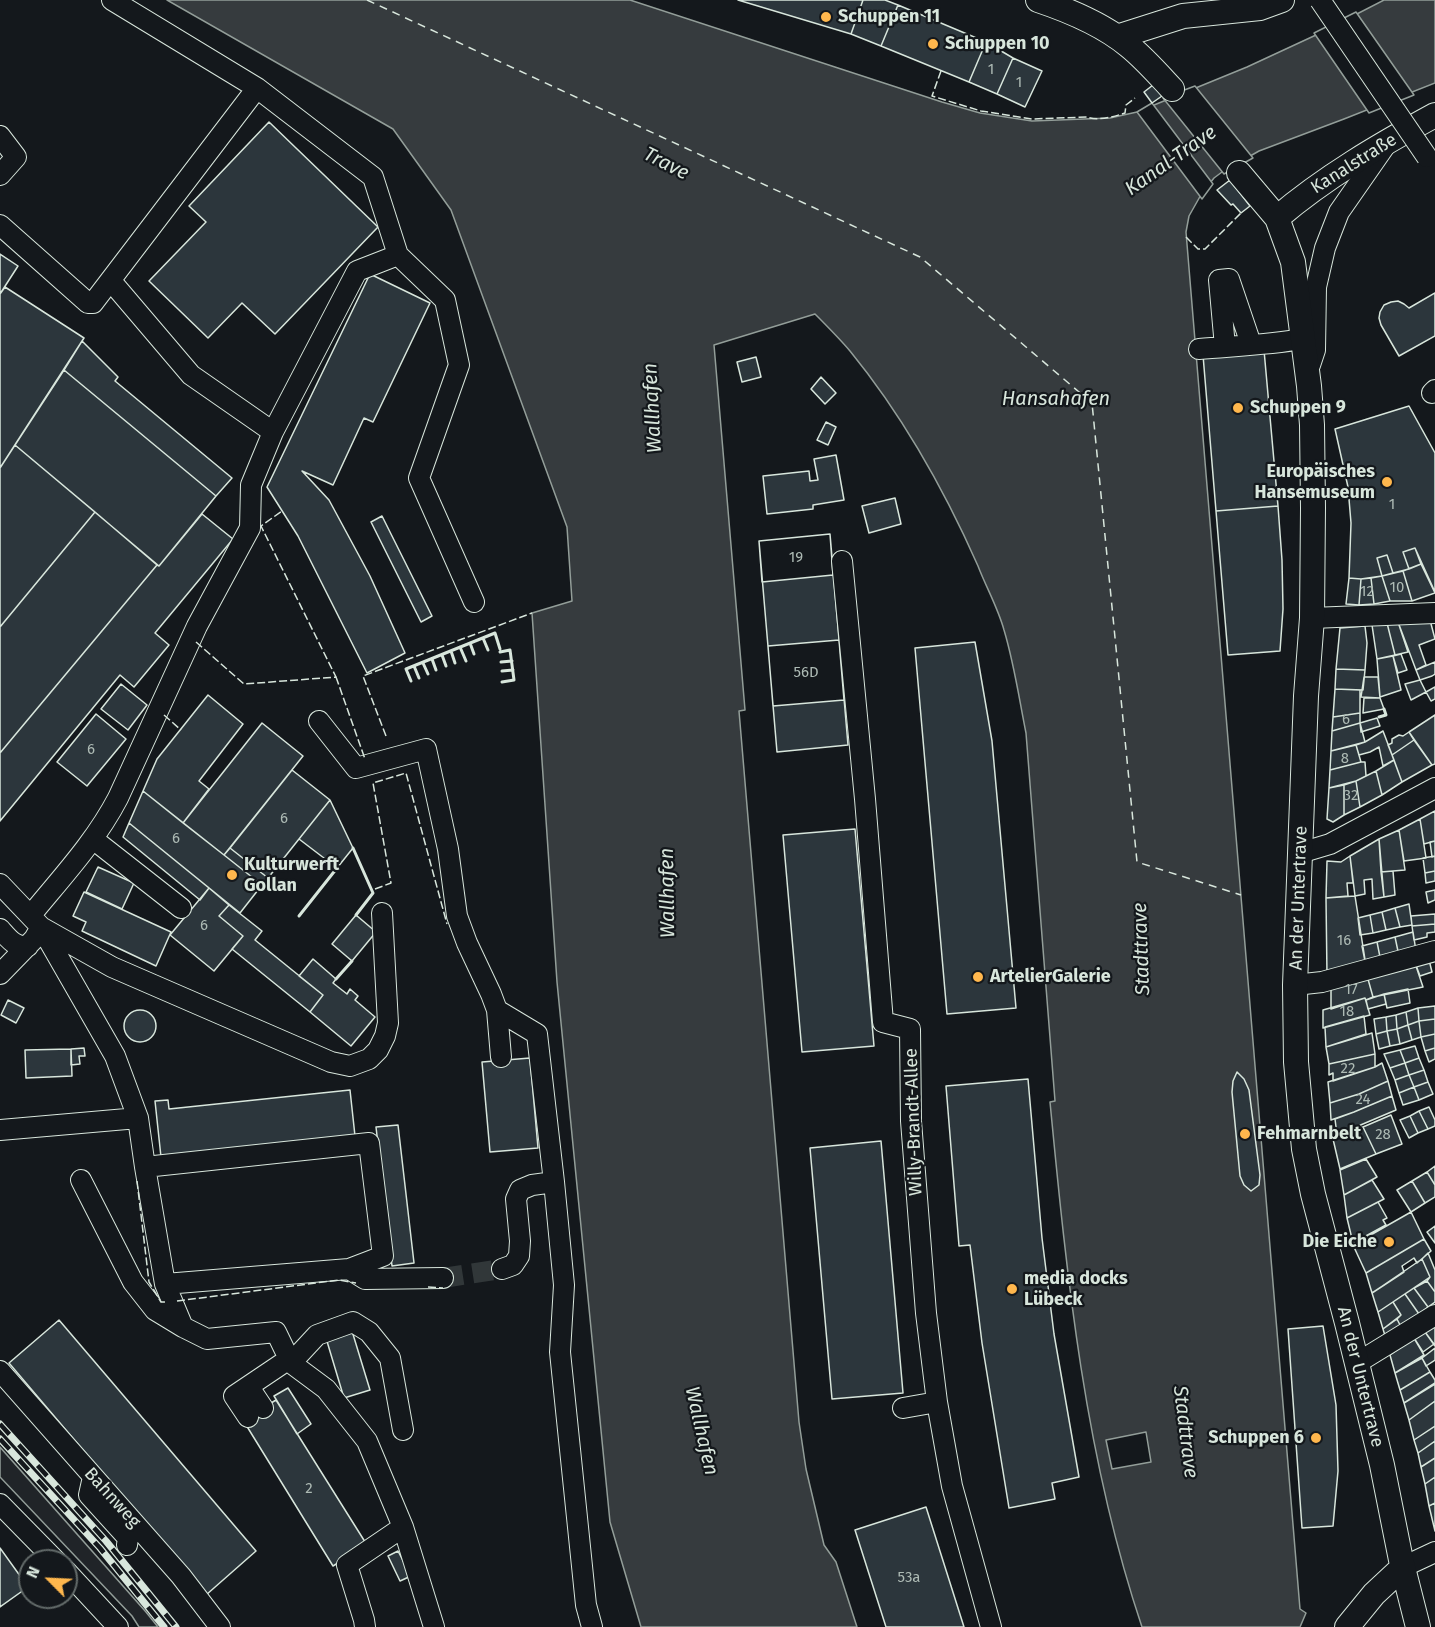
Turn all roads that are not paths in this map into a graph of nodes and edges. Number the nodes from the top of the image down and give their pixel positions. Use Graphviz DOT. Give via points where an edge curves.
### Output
graph roads {
  1 [pos="112,0"];
  2 [pos="1038,0"];
  3 [pos="1282,0"];
  4 [pos="1320,0"];
  5 [pos="1117,37"];
  6 [pos="257,88"];
  7 [pos="1172,88"];
  8 [pos="1435,115"];
  9 [pos="0,136"];
  10 [pos="1387,143"];
  11 [pos="1431,162"];
  12 [pos="1239,173"];
  13 [pos="0,175"];
  14 [pos="1277,218"];
  15 [pos="0,225"];
  16 [pos="398,255"];
  17 [pos="111,280"];
  18 [pos="1302,339"];
  19 [pos="1251,344"];
  20 [pos="1225,347"];
  21 [pos="1199,349"];
  22 [pos="1307,373"];
  23 [pos="273,432"];
  24 [pos="842,561"];
  25 [pos="474,602"];
  26 [pos="1435,613"];
  27 [pos="1312,618"];
  28 [pos="319,721"];
  29 [pos="1435,788"];
  30 [pos="93,839"];
  31 [pos="1300,853"];
  32 [pos="0,884"];
  33 [pos="180,908"];
  34 [pos="382,913"];
  35 [pos="36,921"];
  36 [pos="0,929"];
  37 [pos="28,946"];
  38 [pos="1435,951"];
  39 [pos="0,975"];
  40 [pos="1295,985"];
  41 [pos="496,1011"];
  42 [pos="501,1057"];
  43 [pos="138,1118"];
  44 [pos="0,1130"];
  45 [pos="145,1167"];
  46 [pos="81,1180"];
  47 [pos="554,1182"];
  48 [pos="349,1269"];
  49 [pos="502,1269"];
  50 [pos="443,1278"];
  51 [pos="165,1284"];
  52 [pos="1435,1315"];
  53 [pos="183,1327"];
  54 [pos="290,1361"];
  55 [pos="1357,1363"];
  56 [pos="0,1371"];
  57 [pos="937,1402"];
  58 [pos="903,1408"];
  59 [pos="255,1412"];
  60 [pos="403,1430"];
  61 [pos="93,1477"];
  62 [pos="0,1504"];
  63 [pos="403,1527"];
  64 [pos="127,1545"];
  65 [pos="44,1549"];
  66 [pos="1435,1552"];
  67 [pos="1403,1568"];
  68 [pos="78,1584"];
  69 [pos="118,1627"];
  70 [pos="220,1627"];
  71 [pos="365,1627"];
  72 [pos="434,1627"];
  73 [pos="592,1627"];
  74 [pos="991,1627"];
  75 [pos="1347,1627"];
  76 [pos="1418,1627"];
  1 -- 6 [label="street"];
  2 -- 5 [label="main road"];
  3 -- 5 [label="main road" via="1260,8 1183,16"];
  4 -- 11 [label="street, bridge"];
  5 -- 7 [label="main road"];
  6 -- 16 [label="street" via="373,177"];
  6 -- 17 [label="street"];
  8 -- 10 [label="main road, Kanalstraße"];
  9 -- 13 [label="street" via="16,157"];
  10 -- 14 [label="main road, Kanalstraße" via="1331,176"];
  10 -- 22 [label="street" via="1339,212 1324,248 1310,295 1315,350"];
  12 -- 14 [label="main road, An der Untertrave"];
  14 -- 18 [label="main road, An der Untertrave" via="1293,262"];
  15 -- 17 [label="street" via="88,303 93,303"];
  16 -- 23 [label="street" via="357,271"];
  16 -- 25 [label="street" via="445,300 459,365 419,478"];
  17 -- 23 [label="street" via="191,375"];
  18 -- 19 [label="street"];
  18 -- 22 [label="main road, An der Untertrave"];
  19 -- 20 [label="street"];
  19 -- 20 [label="street" via="1229,279 1220,280"];
  20 -- 21 [label="street"];
  22 -- 27 [label="main road, An der Untertrave" via="1314,508"];
  23 -- 30 [label="street" via="251,484 250,528 197,626 118,798"];
  24 -- 57 [label="street, Willy-Brandt-Allee" via="883,1023 910,1029 910,1121"];
  26 -- 27 [label="street"];
  27 -- 31 [label="main road, An der Untertrave"];
  28 -- 41 [label="street" via="356,768 426,749 448,849 457,916"];
  29 -- 31 [label="street" via="1330,844"];
  30 -- 33 [label="street"];
  30 -- 35 [label="street"];
  31 -- 40 [label="main road, An der Untertrave"];
  32 -- 35 [label="street"];
  34 -- 35 [label="street" via="388,1023 378,1050 369,1059 350,1066 331,1062 112,967"];
  35 -- 37 [label="street" via="34,939"];
  35 -- 43 [label="street" via="115,1056"];
  36 -- 37 [label="street" via="11,942"];
  37 -- 39 [label="street"];
  38 -- 40 [label="street" via="1322,982"];
  40 -- 55 [label="main road, An der Untertrave" via="1298,1098 1307,1167"];
  41 -- 42 [label="street"];
  41 -- 47 [label="street" via="537,1034"];
  43 -- 44 [label="street"];
  43 -- 45 [label="street"];
  45 -- 48 [label="street" via="369,1143 383,1256"];
  45 -- 51 [label="street"];
  46 -- 53 [label="street" via="133,1282 155,1310"];
  47 -- 49 [label="street" via="520,1190 516,1199 519,1256 513,1265"];
  47 -- 73 [label="street" via="564,1285 560,1352 586,1605"];
  48 -- 50 [label="street" via="364,1279"];
  48 -- 51 [label="street"];
  51 -- 53 [label="street"];
  52 -- 55 [label="street"];
  53 -- 54 [label="street" via="207,1339 276,1332"];
  54 -- 59 [label="street" via="249,1387"];
  54 -- 60 [label="street" via="317,1335 353,1322 369,1332 390,1358"];
  54 -- 63 [label="street" via="326,1389 367,1441"];
  55 -- 67 [label="main road, An der Untertrave"];
  56 -- 61 [label="street, Bahnweg"];
  57 -- 58 [label="street"];
  57 -- 74 [label="street, Willy-Brandt-Allee" via="952,1486 989,1606"];
  61 -- 64 [label="street" via="89,1495 128,1538"];
  61 -- 70 [label="street, Bahnweg" via="181,1576"];
  62 -- 65 [label="street"];
  63 -- 71 [label="street" via="347,1565"];
  63 -- 72 [label="street"];
  66 -- 67 [label="street"];
  67 -- 75 [label="main road" via="1374,1594"];
  67 -- 76 [label="main road, An der Untertrave"];
  68 -- 69 [label="street"];
}
